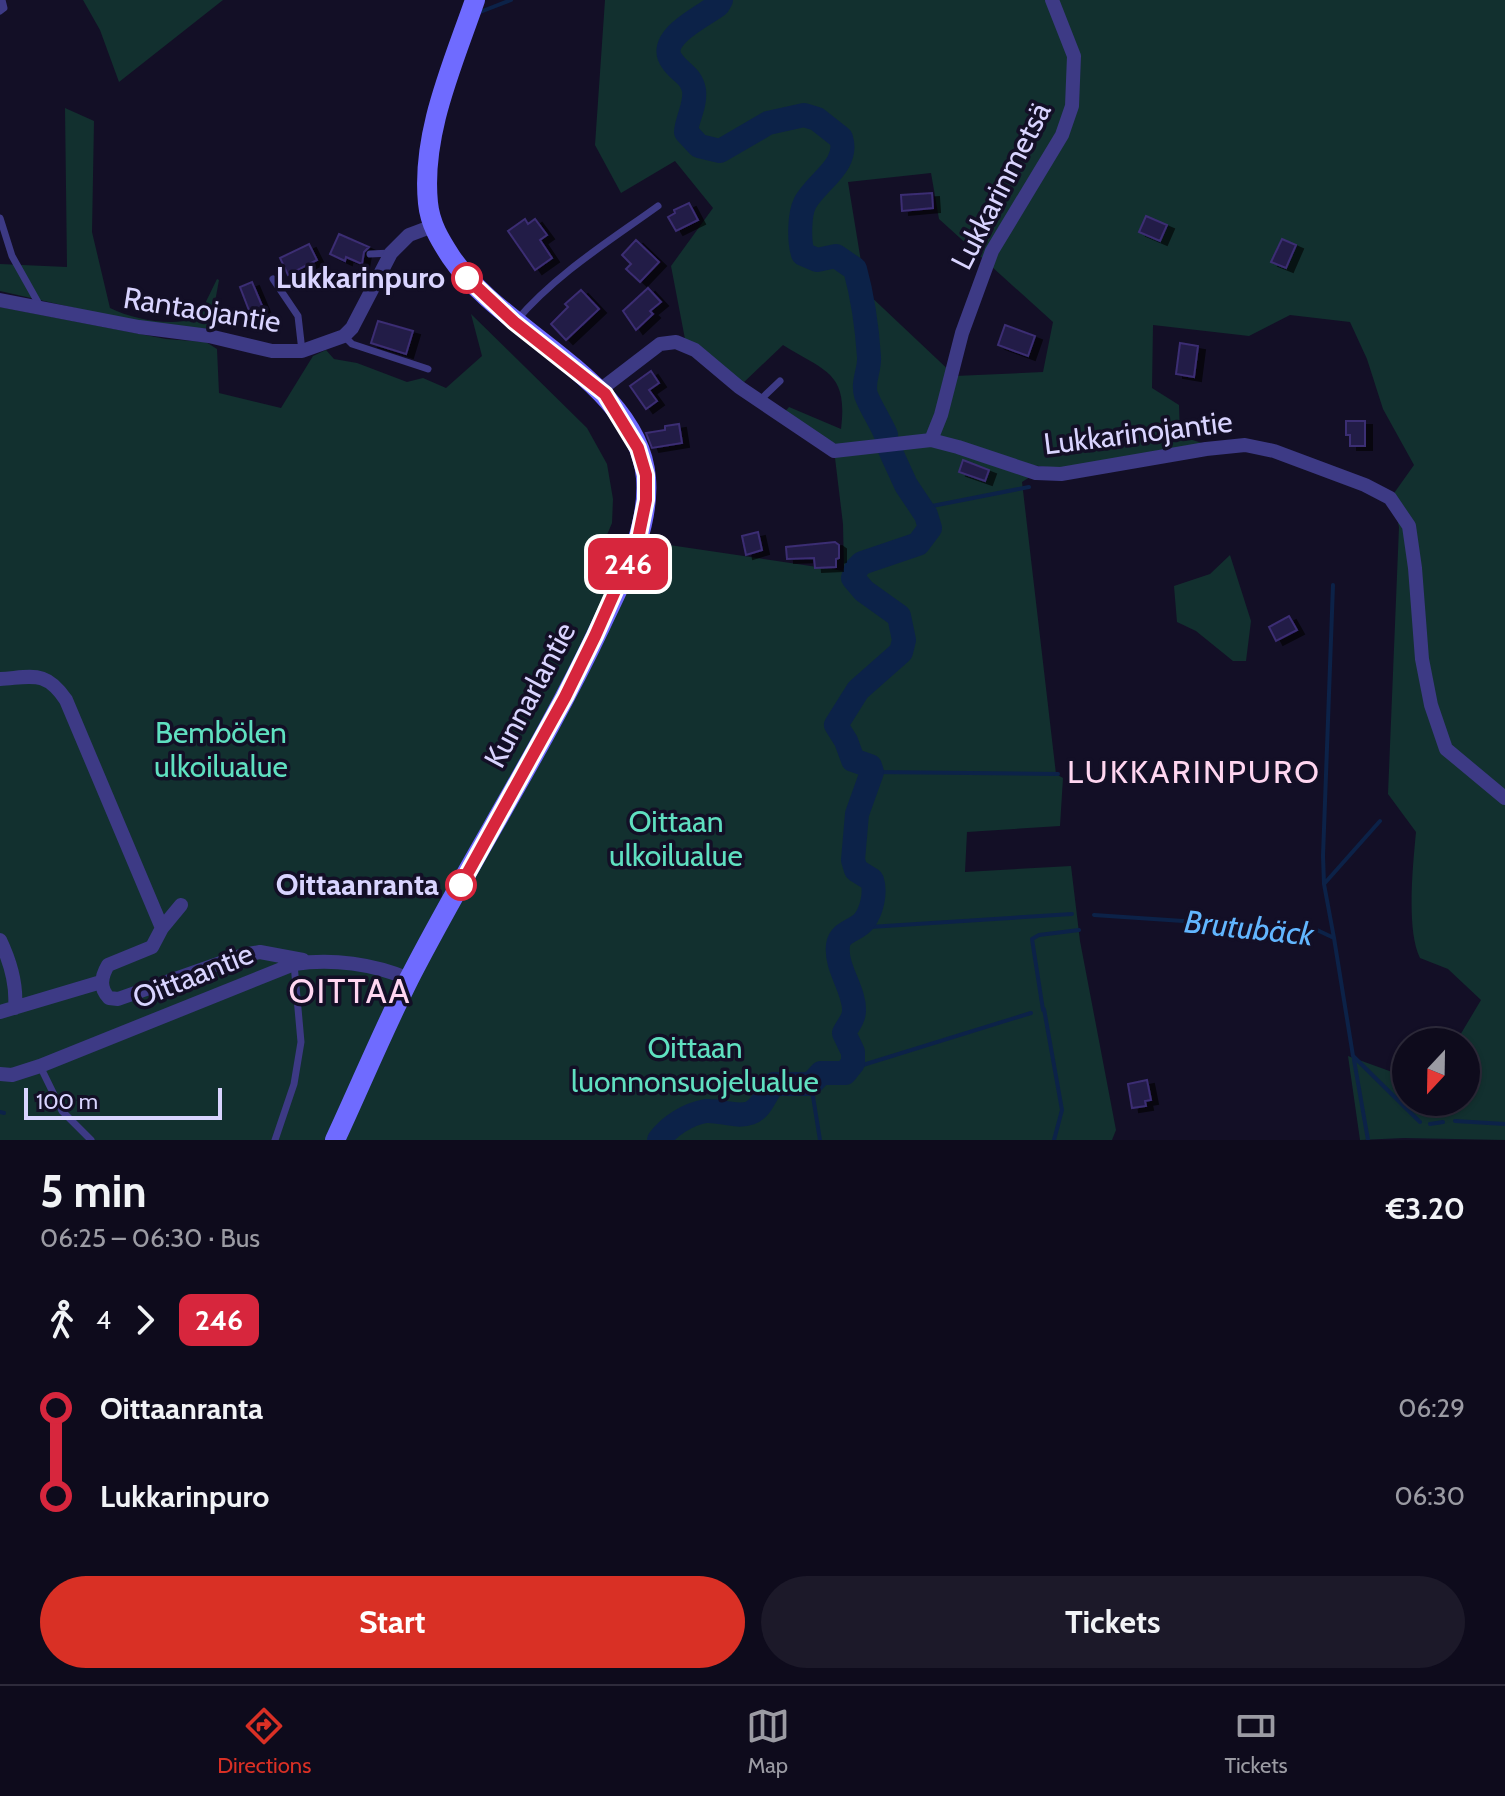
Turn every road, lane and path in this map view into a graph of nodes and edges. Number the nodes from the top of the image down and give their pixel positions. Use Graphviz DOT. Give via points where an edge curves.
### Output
graph roads {
  1 [pos="2,0"];
  2 [pos="475,0"];
  3 [pos="1052,0"];
  4 [pos="0,11"];
  5 [pos="658,206"];
  6 [pos="0,218"];
  7 [pos="433,226"];
  8 [pos="391,253"];
  9 [pos="370,254"];
  10 [pos="273,279"];
  11 [pos="0,300"];
  12 [pos="40,306"];
  13 [pos="514,322"];
  14 [pos="344,336"];
  15 [pos="302,351"];
  16 [pos="428,369"];
  17 [pos="780,381"];
  18 [pos="600,390"];
  19 [pos="759,401"];
  20 [pos="931,440"];
  21 [pos="0,679"];
  22 [pos="1505,798"];
  23 [pos="181,905"];
  24 [pos="162,928"];
  25 [pos="0,940"];
  26 [pos="301,963"];
  27 [pos="409,979"];
  28 [pos="101,982"];
  29 [pos="7,1010"];
  30 [pos="40,1066"];
  31 [pos="0,1074"];
  32 [pos="91,1140"];
  33 [pos="275,1140"];
  34 [pos="335,1140"];
  1 -- 4 [label="lane"];
  2 -- 7 [label="main road, Kunnarlantie" via="434,131 428,203"];
  3 -- 20 [label="street, Lukkarinmetsä" via="1074,56 1072,106 1062,135 992,251"];
  5 -- 13 [label="lane" via="565,272"];
  6 -- 12 [label="lane" via="12,256"];
  7 -- 8 [label="street" via="409,235"];
  7 -- 13 [label="main road, Kunnarlantie" via="459,270"];
  8 -- 9 [label="lane"];
  8 -- 14 [label="street"];
  10 -- 15 [label="lane" via="298,316"];
  11 -- 12 [label="street, Rantaojantie"];
  12 -- 15 [label="street, Rantaojantie" via="272,351"];
  13 -- 18 [label="main road, Kunnarlantie"];
  14 -- 15 [label="street, Rantaojantie"];
  14 -- 16 [label="lane" via="352,344"];
  17 -- 19 [label="lane"];
  18 -- 19 [label="street, Lukkarinojantie" via="660,344 676,342 695,350"];
  18 -- 27 [label="main road, Kunnarlantie" via="638,448 646,475 638,539 565,697"];
  19 -- 20 [label="street, Lukkarinojantie" via="834,451"];
  20 -- 22 [label="street, Lukkarinojantie" via="1036,473 1061,474 1245,445 1274,451 1390,498 1409,526 1422,659 1446,749"];
  21 -- 24 [label="street" via="42,677 66,700"];
  23 -- 24 [label="street"];
  24 -- 28 [label="street" via="152,947 108,965"];
  25 -- 29 [label="street" via="17,993"];
  26 -- 27 [label="street, Oittaantie" via="362,965"];
  26 -- 28 [label="street" via="260,952 118,999 109,998"];
  26 -- 30 [label="street, Oittaantie"];
  26 -- 33 [label="lane" via="301,1042 294,1084"];
  27 -- 34 [label="main road, Kunnarlantie"];
  28 -- 29 [label="street"];
  30 -- 31 [label="street, Oittaantie"];
  30 -- 32 [label="lane" via="62,1111"];
}
